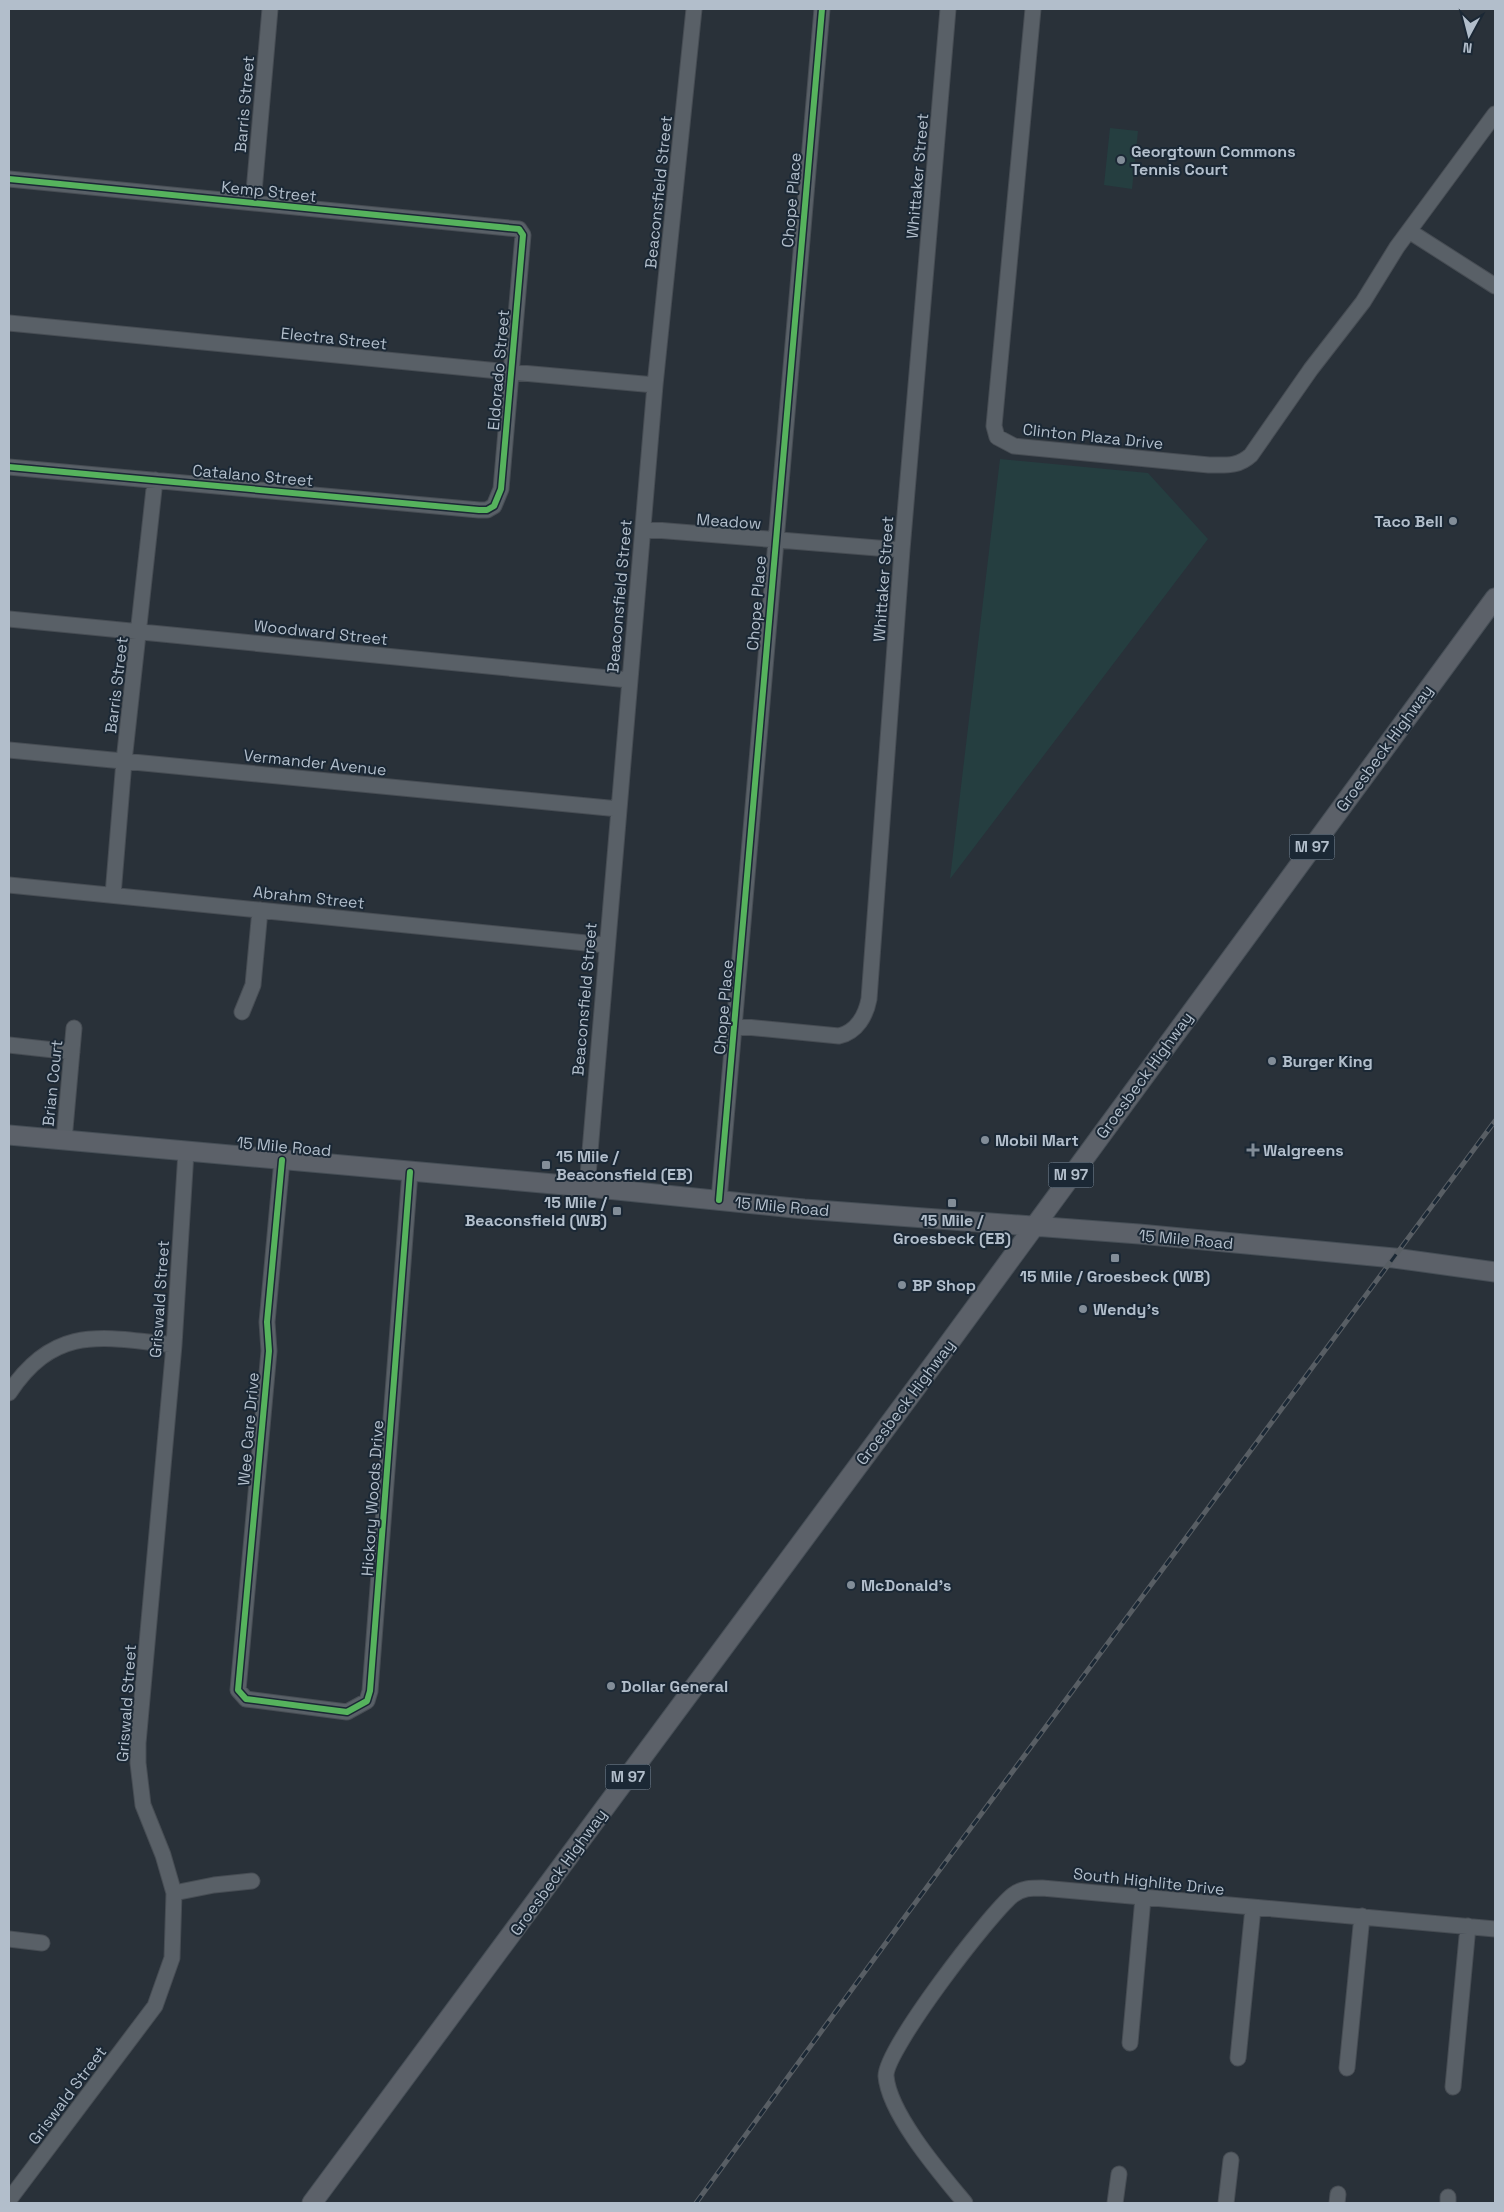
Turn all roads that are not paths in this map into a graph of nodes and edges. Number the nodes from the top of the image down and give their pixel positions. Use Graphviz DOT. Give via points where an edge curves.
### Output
graph roads {
  1 [pos="270,9"];
  2 [pos="692,9"];
  3 [pos="822,9"];
  4 [pos="948,9"];
  5 [pos="1034,9"];
  6 [pos="1495,114"];
  7 [pos="9,179"];
  8 [pos="253,203"];
  9 [pos="1409,231"];
  10 [pos="523,235"];
  11 [pos="1495,286"];
  12 [pos="9,323"];
  13 [pos="511,373"];
  14 [pos="655,385"];
  15 [pos="9,467"];
  16 [pos="155,480"];
  17 [pos="494,506"];
  18 [pos="643,529"];
  19 [pos="775,539"];
  20 [pos="902,550"];
  21 [pos="1495,598"];
  22 [pos="9,619"];
  23 [pos="139,632"];
  24 [pos="629,680"];
  25 [pos="9,750"];
  26 [pos="124,761"];
  27 [pos="619,809"];
  28 [pos="9,885"];
  29 [pos="113,895"];
  30 [pos="260,910"];
  31 [pos="606,945"];
  32 [pos="242,1012"];
  33 [pos="736,1026"];
  34 [pos="74,1028"];
  35 [pos="9,1045"];
  36 [pos="72,1052"];
  37 [pos="9,1135"];
  38 [pos="64,1140"];
  39 [pos="186,1152"];
  40 [pos="282,1160"];
  41 [pos="410,1172"];
  42 [pos="587,1187"];
  43 [pos="720,1200"];
  44 [pos="1036,1225"];
  45 [pos="1495,1272"];
  46 [pos="174,1346"];
  47 [pos="9,1393"];
  48 [pos="246,1699"];
  49 [pos="252,1881"];
  50 [pos="174,1893"];
  51 [pos="1143,1898"];
  52 [pos="1253,1908"];
  53 [pos="1362,1916"];
  54 [pos="1468,1926"];
  55 [pos="1495,1929"];
  56 [pos="9,1939"];
  57 [pos="42,1943"];
  58 [pos="1130,2043"];
  59 [pos="1238,2058"];
  60 [pos="1347,2068"];
  61 [pos="1453,2087"];
  62 [pos="1231,2160"];
  63 [pos="1119,2174"];
  64 [pos="9,2200"];
  65 [pos="312,2203"];
  66 [pos="965,2203"];
  67 [pos="1115,2203"];
  68 [pos="1226,2203"];
  1 -- 8 [label="street, Barris Street"];
  2 -- 14 [label="street, Beaconsfield Street"];
  3 -- 19 [label="street, Chope Place"];
  4 -- 20 [label="street, Whittaker Street"];
  5 -- 9 [label="street, Clinton Plaza Drive" via="994,426 997,437 1003,442 1014,446 1209,465 1231,466 1244,462 1363,302"];
  6 -- 9 [label="street, Clinton Plaza Drive"];
  7 -- 8 [label="street, Kemp Street"];
  8 -- 10 [label="street, Kemp Street" via="519,230"];
  9 -- 11 [label="street"];
  10 -- 13 [label="street, Eldorado Street"];
  12 -- 13 [label="street, Electra Street"];
  13 -- 14 [label="street, Electra Street"];
  13 -- 17 [label="street, Eldorado Street" via="501,490"];
  14 -- 18 [label="street, Beaconsfield Street"];
  15 -- 16 [label="street, Catalano Street"];
  16 -- 17 [label="street, Catalano Street" via="479,510"];
  16 -- 23 [label="street, Barris Street"];
  18 -- 19 [label="street, Meadow"];
  18 -- 24 [label="street, Beaconsfield Street"];
  19 -- 20 [label="street, Meadow"];
  19 -- 33 [label="street, Chope Place"];
  20 -- 33 [label="street, Whittaker Street" via="867,1009 852,1030 839,1036"];
  21 -- 44 [label="main road, Groesbeck Highway / M 97"];
  22 -- 23 [label="street, Woodward Street"];
  23 -- 24 [label="street, Woodward Street"];
  23 -- 26 [label="street, Barris Street"];
  24 -- 27 [label="street, Beaconsfield Street"];
  25 -- 26 [label="street, Vermander Avenue"];
  26 -- 27 [label="street, Vermander Avenue"];
  26 -- 29 [label="street, Barris Street"];
  27 -- 31 [label="street, Beaconsfield Street"];
  28 -- 29 [label="street, Abrahm Street"];
  29 -- 30 [label="street, Abrahm Street"];
  30 -- 31 [label="street, Abrahm Street"];
  30 -- 32 [label="street" via="253,985"];
  31 -- 42 [label="street, Beaconsfield Street"];
  33 -- 43 [label="street, Chope Place"];
  34 -- 36 [label="street, Brian Court"];
  35 -- 36 [label="street"];
  36 -- 38 [label="street, Brian Court"];
  37 -- 38 [label="main road, 15 Mile Road"];
  38 -- 39 [label="main road, 15 Mile Road"];
  39 -- 40 [label="main road, 15 Mile Road"];
  39 -- 46 [label="street, Griswald Street"];
  40 -- 41 [label="main road, 15 Mile Road"];
  40 -- 48 [label="street, Wee Care Drive" via="268,1322 269,1351 238,1690"];
  41 -- 42 [label="main road, 15 Mile Road"];
  41 -- 48 [label="street, Hickory Woods Drive" via="370,1691 366,1701 347,1712"];
  42 -- 43 [label="main road, 15 Mile Road"];
  43 -- 44 [label="main road, 15 Mile Road"];
  44 -- 45 [label="main road, 15 Mile Road" via="1394,1258"];
  44 -- 65 [label="main road, Groesbeck Highway / M 97"];
  46 -- 47 [label="street" via="102,1337 82,1338 49,1352 20,1378"];
  46 -- 50 [label="street, Griswald Street" via="138,1763 143,1805"];
  49 -- 50 [label="street"];
  50 -- 64 [label="street, Griswald Street" via="172,1958 155,2006"];
  51 -- 52 [label="street, South Highlite Drive"];
  51 -- 58 [label="street"];
  51 -- 66 [label="street, South Highlite Drive" via="1022,1889 1002,1906 945,1975 887,2066 889,2089 901,2115"];
  52 -- 53 [label="street, South Highlite Drive"];
  52 -- 59 [label="street"];
  53 -- 54 [label="street, South Highlite Drive"];
  53 -- 60 [label="street"];
  54 -- 55 [label="street, South Highlite Drive"];
  54 -- 61 [label="street"];
  56 -- 57 [label="street"];
  62 -- 68 [label="street"];
  63 -- 67 [label="street"];
}
